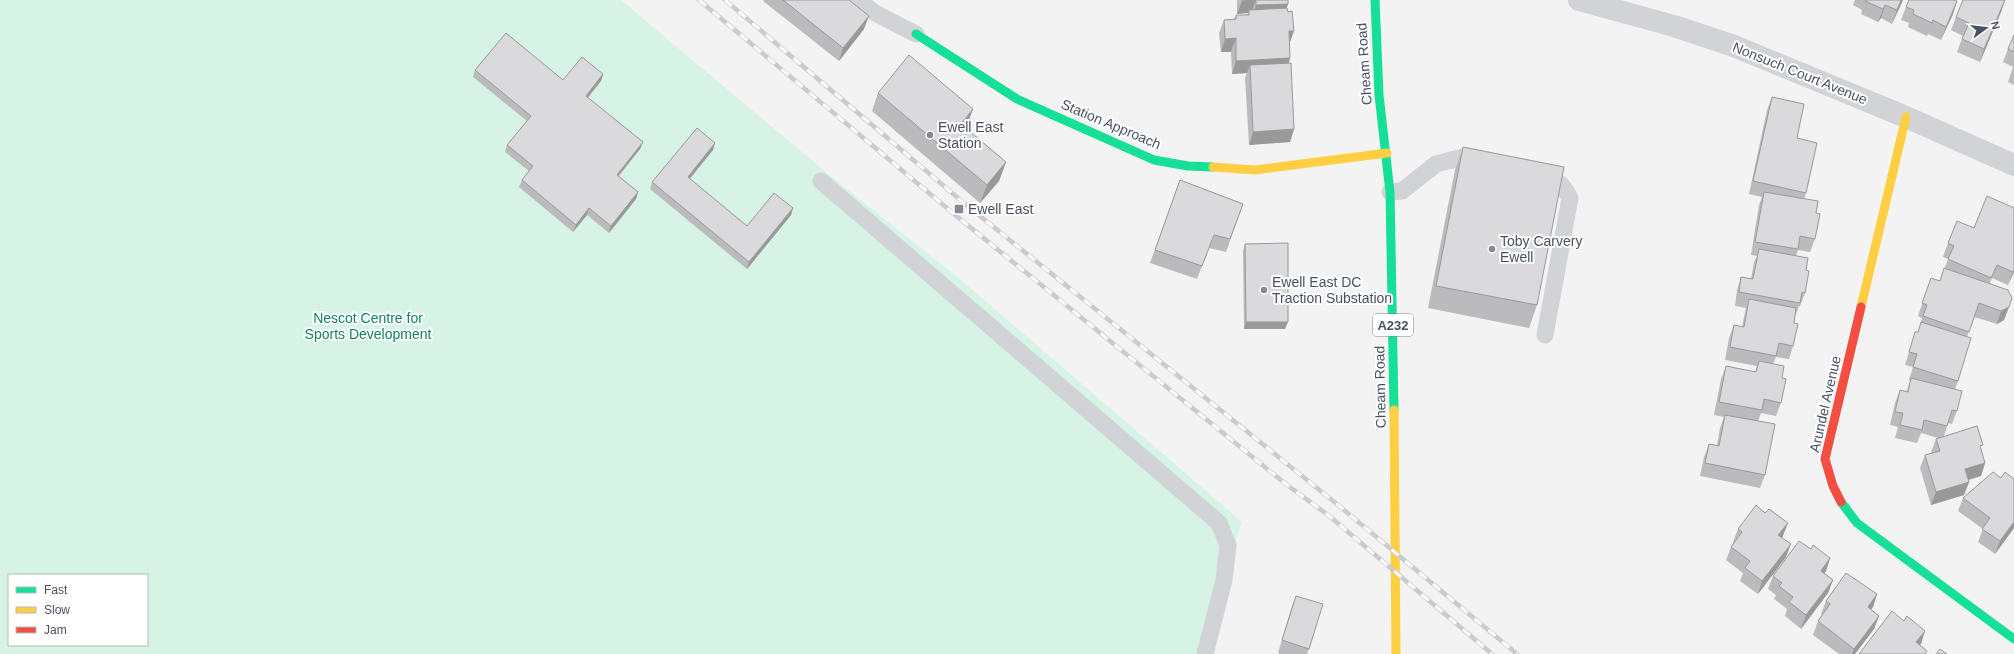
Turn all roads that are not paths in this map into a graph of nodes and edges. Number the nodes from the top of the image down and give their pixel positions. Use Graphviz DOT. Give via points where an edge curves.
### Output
graph roads {
  1 [pos="858,0"];
  2 [pos="1375,0"];
  3 [pos="1579,0"];
  4 [pos="916,34"];
  5 [pos="1906,117"];
  6 [pos="1387,153"];
  7 [pos="1495,163"];
  8 [pos="2014,165"];
  9 [pos="1523,170"];
  10 [pos="821,180"];
  11 [pos="1390,192"];
  12 [pos="1545,336"];
  13 [pos="2014,639"];
  14 [pos="1205,654"];
  15 [pos="1396,654"];
  1 -- 4 [label="lane" via="875,13"];
  2 -- 6 [label="main road, Cheam Road / A232" via="1379,94"];
  3 -- 5 [label="street, Nonsuch Court Avenue" via="1674,26 1734,46"];
  4 -- 6 [label="main road, Station Approach" via="1017,99 1154,160 1188,166 1255,170"];
  5 -- 8 [label="street, Nonsuch Court Avenue"];
  5 -- 13 [label="main road, Arundel Avenue" via="1825,459 1829,478 1844,509 1857,523"];
  6 -- 11 [label="main road, Cheam Road / A232"];
  7 -- 11 [label="lane" via="1467,156 1436,164 1402,191"];
  9 -- 12 [label="lane" via="1552,178 1563,186 1570,198"];
  10 -- 14 [label="lane" via="1219,523 1228,545 1224,580"];
  11 -- 15 [label="main road, Cheam Road / A232" via="1396,497"];
}
